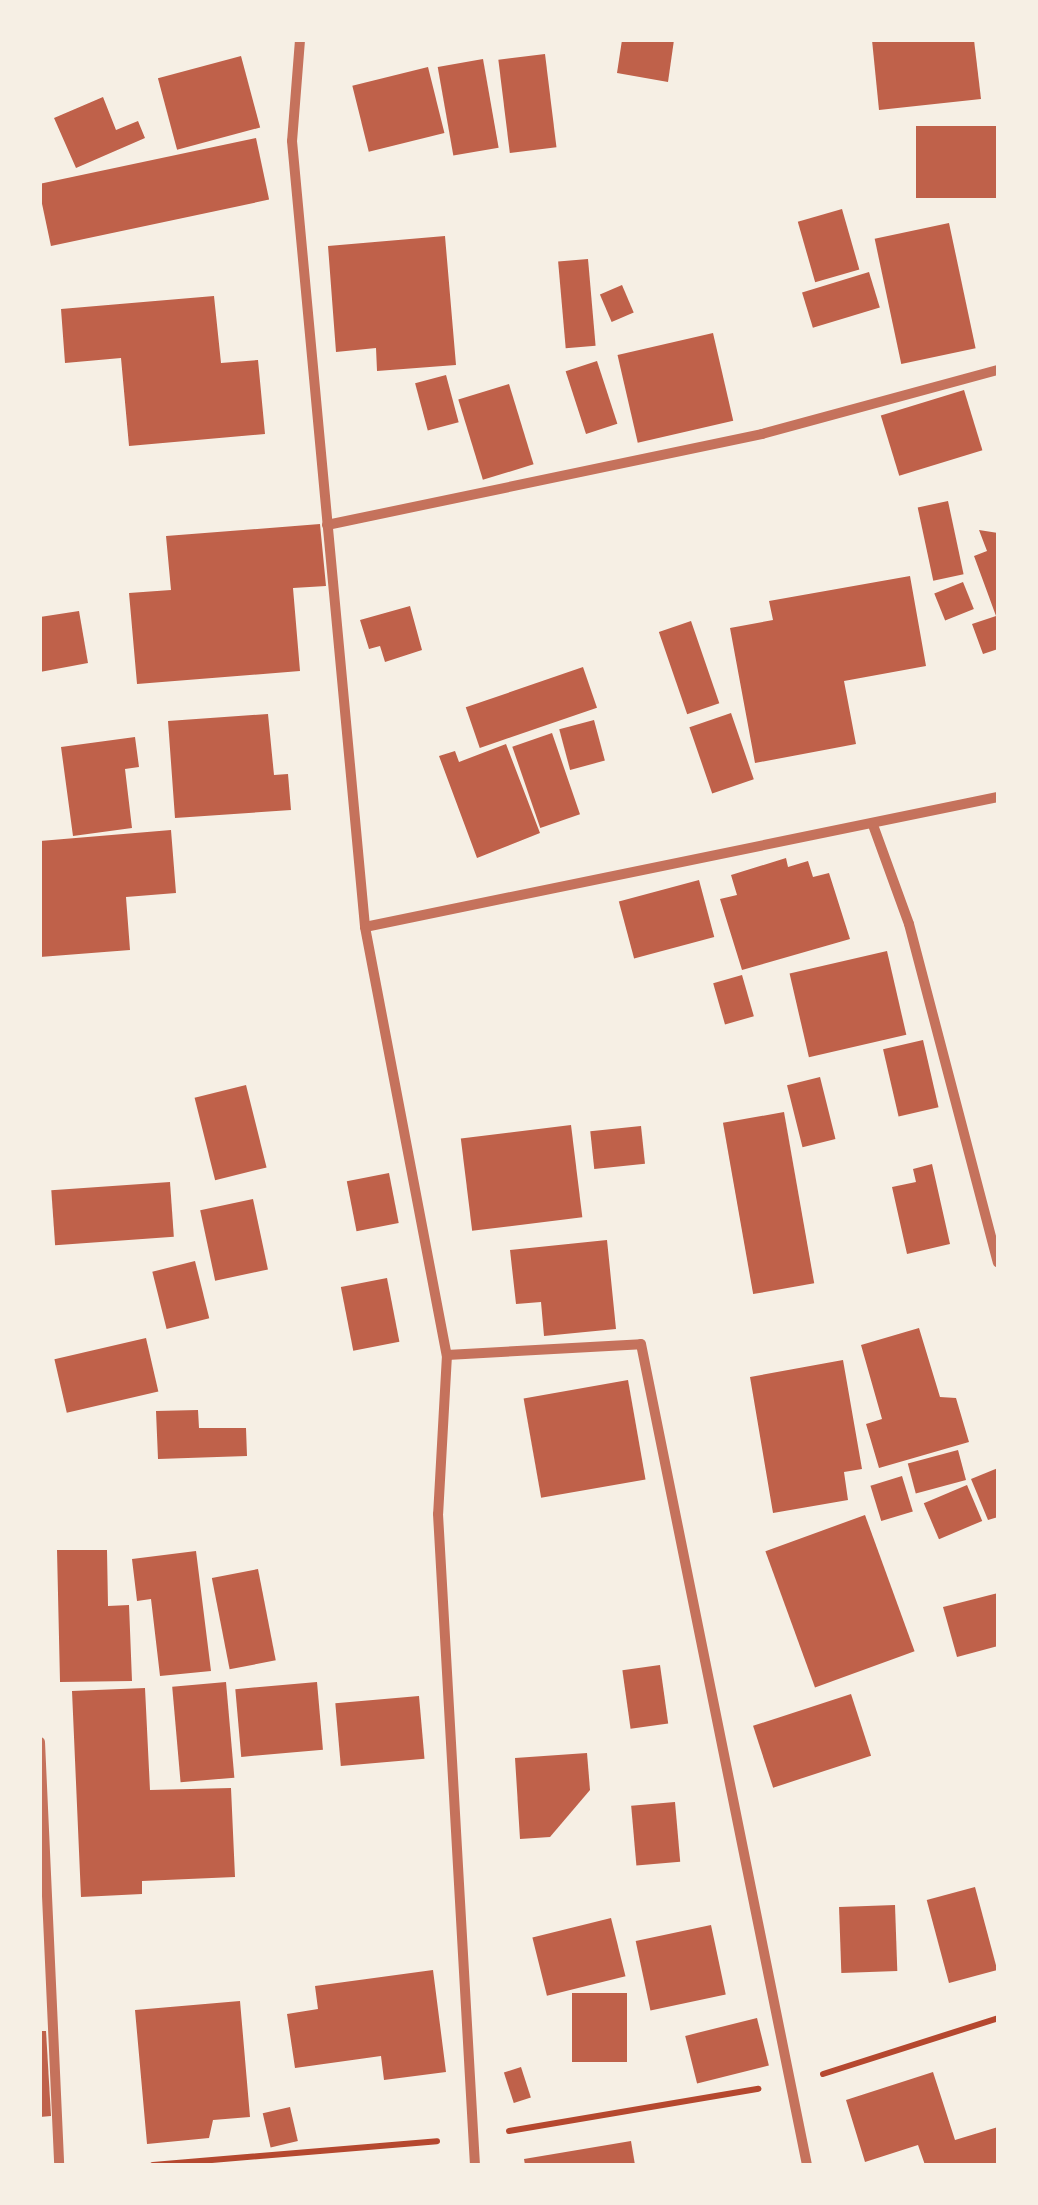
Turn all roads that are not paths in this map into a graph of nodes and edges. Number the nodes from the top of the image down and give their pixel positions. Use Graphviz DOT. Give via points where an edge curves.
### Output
graph roads {
  1 [pos="300,40"];
  2 [pos="998,370"];
  3 [pos="327,525"];
  4 [pos="998,797"];
  5 [pos="873,825"];
  6 [pos="365,927"];
  7 [pos="998,1262"];
  8 [pos="447,1355"];
  9 [pos="40,1742"];
  10 [pos="58,2165"];
  11 [pos="475,2165"];
  12 [pos="807,2165"];
  1 -- 3 [label="street" via="292,141"];
  2 -- 3 [label="street" via="762,434"];
  3 -- 6 [label="street"];
  4 -- 5 [label="street"];
  5 -- 6 [label="street"];
  5 -- 7 [label="street" via="909,924"];
  6 -- 8 [label="street"];
  8 -- 11 [label="street" via="438,1514"];
  8 -- 12 [label="street" via="641,1344"];
  9 -- 10 [label="street"];
}
